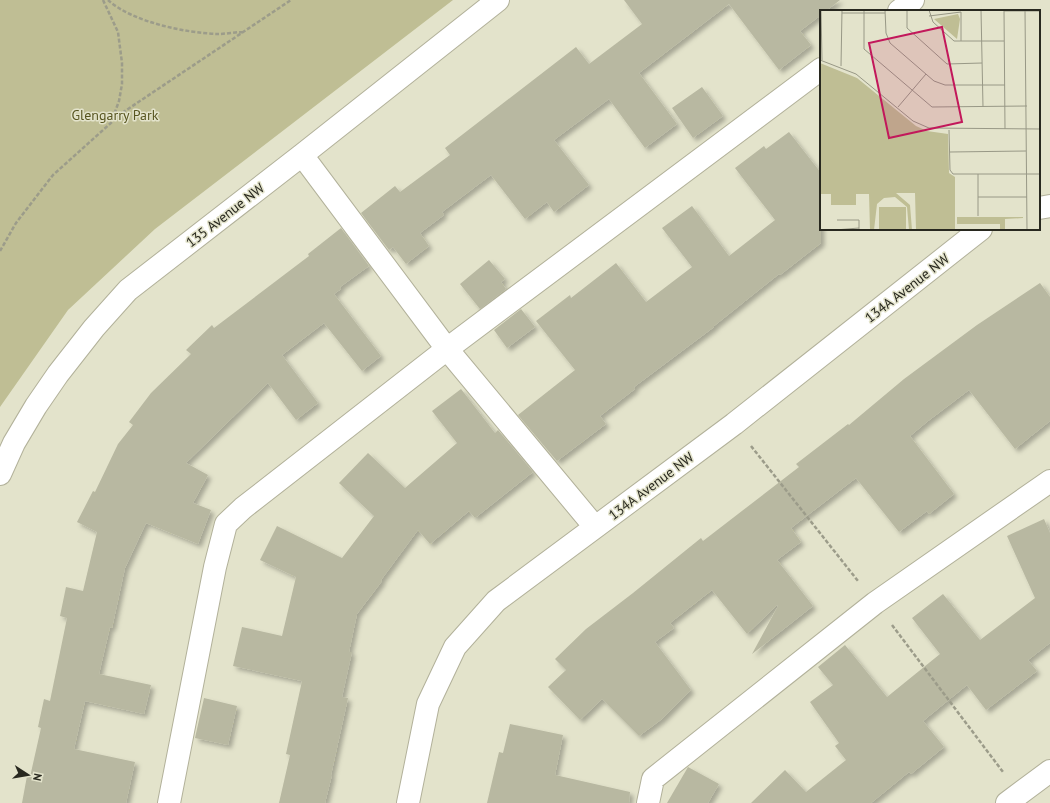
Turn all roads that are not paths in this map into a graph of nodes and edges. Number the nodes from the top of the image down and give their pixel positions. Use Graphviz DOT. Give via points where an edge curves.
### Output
graph roads {
  1 [pos="498,0"];
  2 [pos="913,0"];
  3 [pos="900,10"];
  4 [pos="820,70"];
  5 [pos="302,155"];
  6 [pos="1050,206"];
  7 [pos="1040,208"];
  8 [pos="980,230"];
  9 [pos="447,349"];
  10 [pos="0,474"];
  11 [pos="1050,481"];
  12 [pos="596,527"];
  13 [pos="1050,770"];
  14 [pos="169,803"];
  15 [pos="408,803"];
  16 [pos="648,803"];
  17 [pos="1008,803"];
  1 -- 5 [label="street, 135 Avenue NW"];
  2 -- 3 [label="street"];
  4 -- 9 [label="street"];
  5 -- 9 [label="street"];
  5 -- 10 [label="street, 135 Avenue NW" via="128,290 58,374 14,443"];
  6 -- 7 [label="street"];
  8 -- 12 [label="street, 134A Avenue NW" via="734,424"];
  9 -- 12 [label="street"];
  9 -- 14 [label="street" via="226,524 215,567"];
  11 -- 16 [label="street" via="875,603 653,778"];
  12 -- 15 [label="street, 134A Avenue NW" via="496,601 454,647 428,704"];
  13 -- 17 [label="street"];
}
